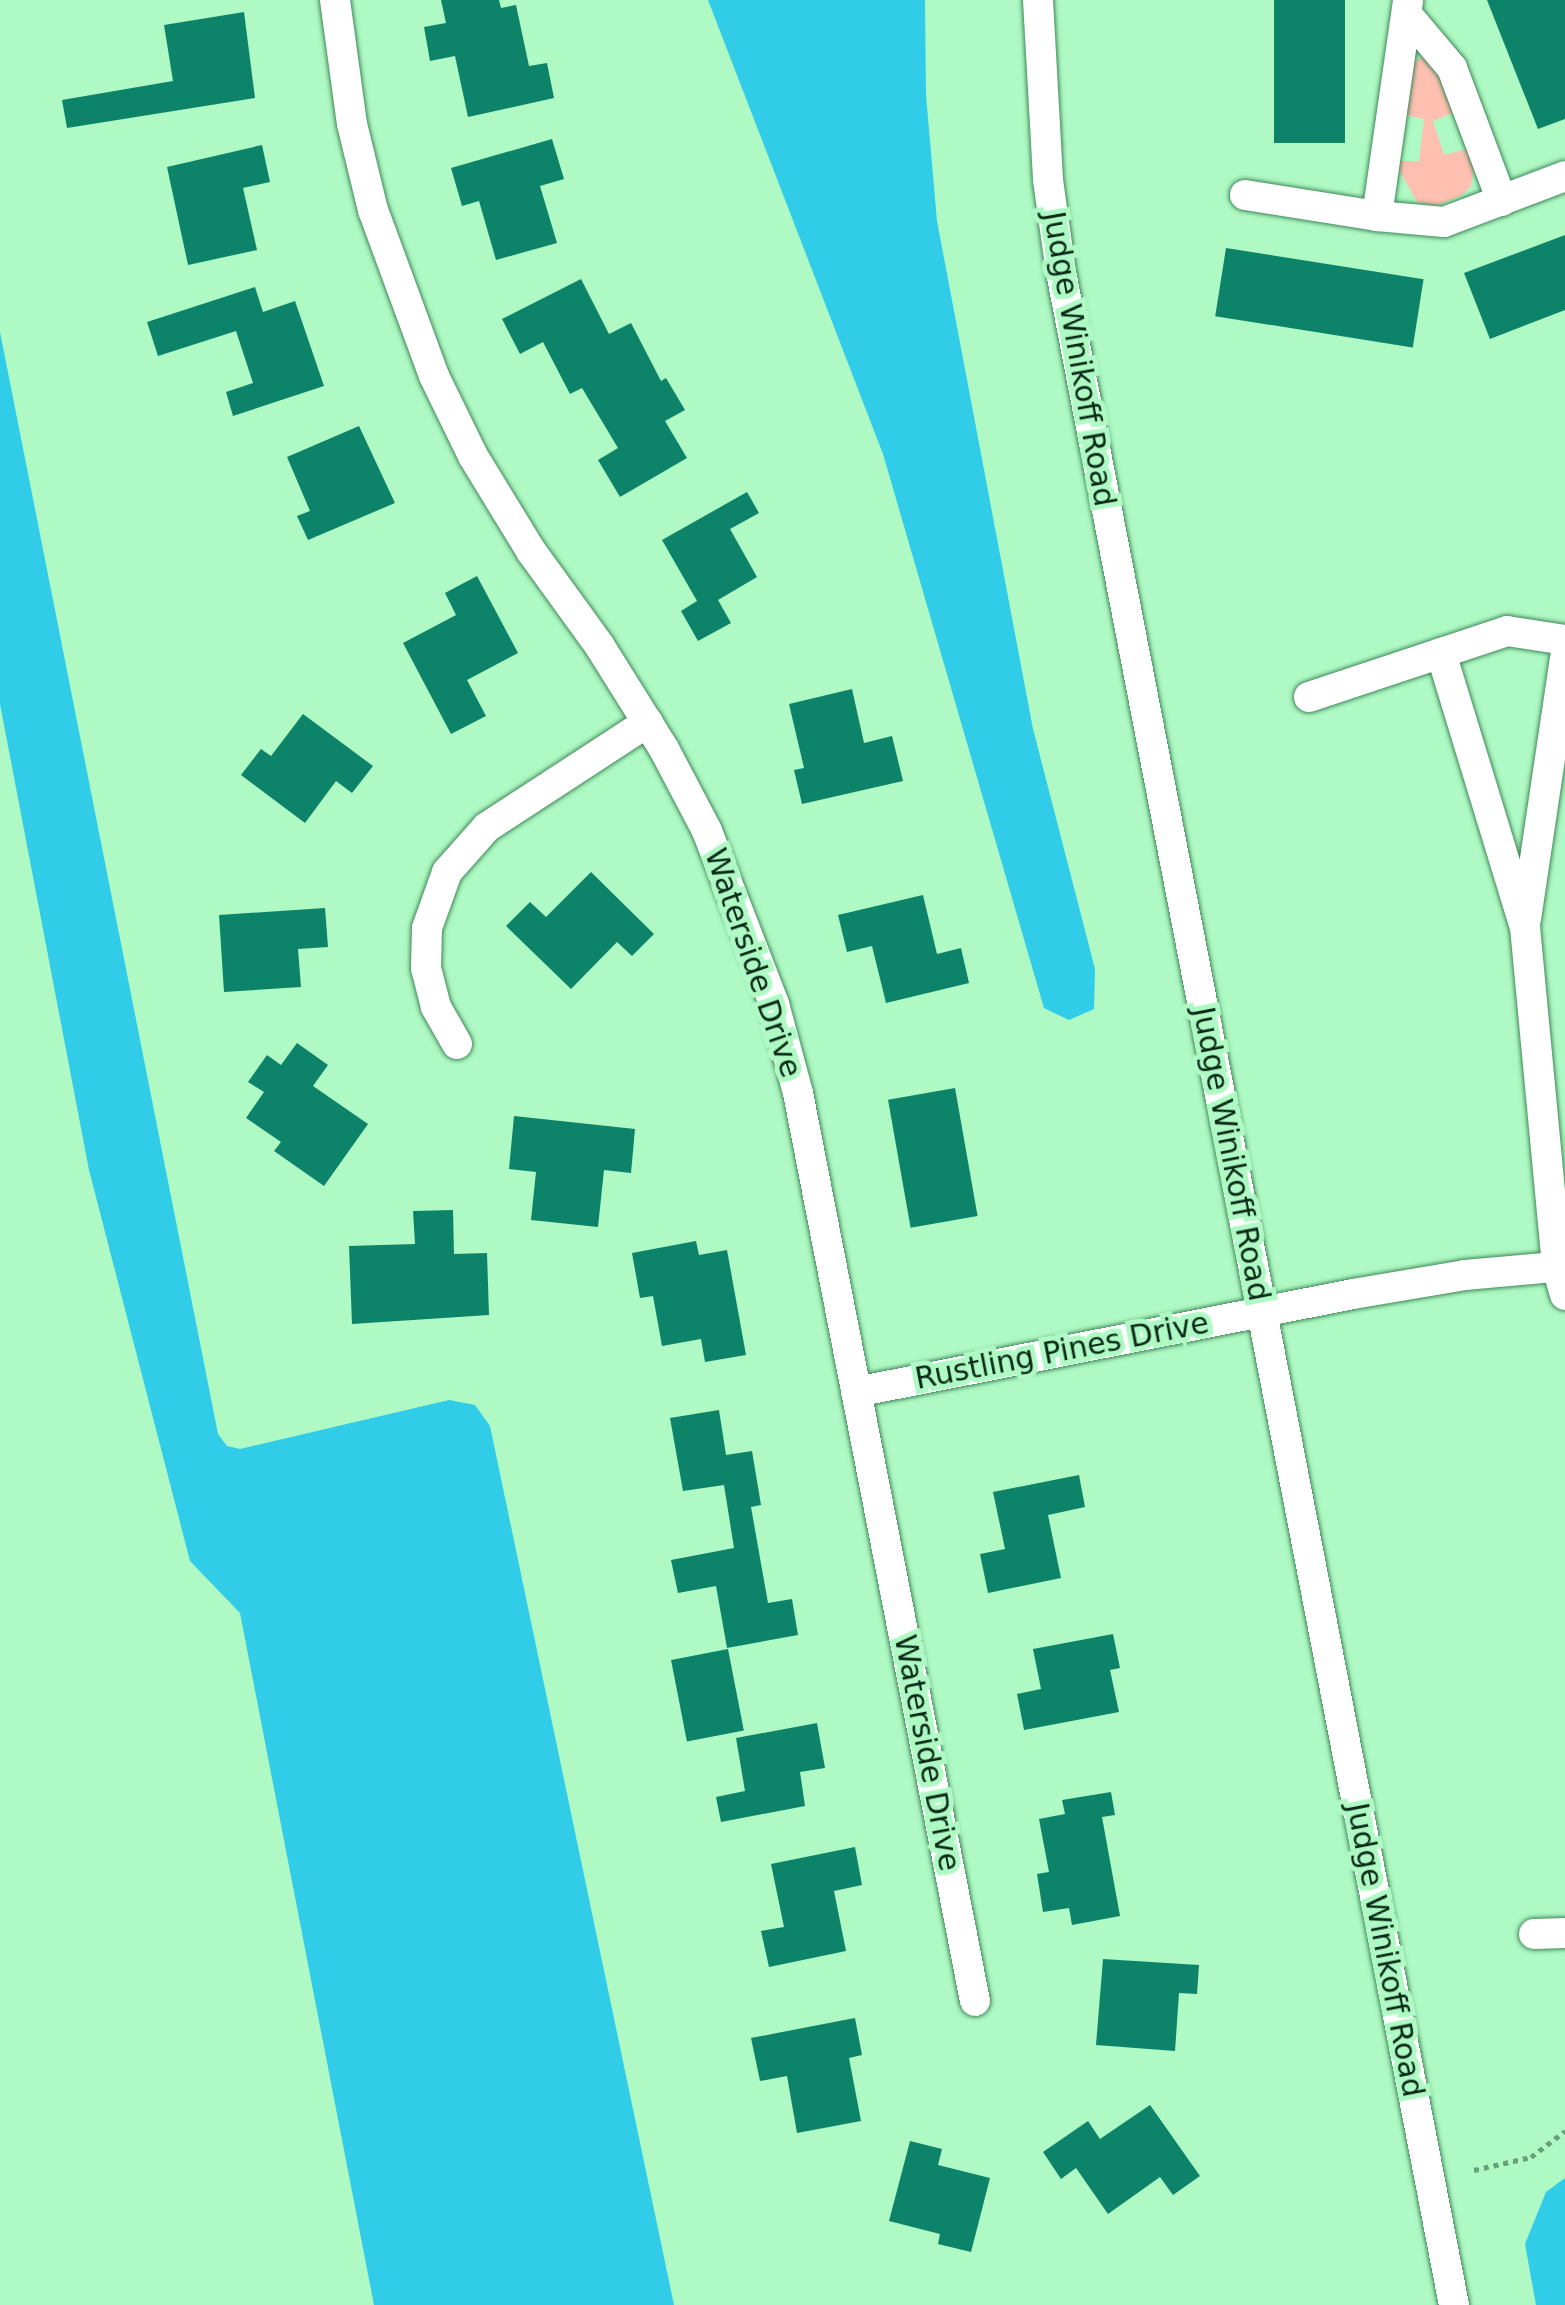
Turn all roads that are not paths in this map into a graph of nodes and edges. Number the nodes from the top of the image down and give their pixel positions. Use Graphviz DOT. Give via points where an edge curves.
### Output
graph roads {
  1 [pos="336,0"];
  2 [pos="1038,0"];
  3 [pos="1408,9"];
  4 [pos="1565,176"];
  5 [pos="1245,194"];
  6 [pos="1502,201"];
  7 [pos="1377,216"];
  8 [pos="1565,640"];
  9 [pos="1441,653"];
  10 [pos="1565,658"];
  11 [pos="1308,697"];
  12 [pos="648,722"];
  13 [pos="1525,927"];
  14 [pos="456,1044"];
  15 [pos="1562,1276"];
  16 [pos="1262,1312"];
  17 [pos="856,1392"];
  18 [pos="1534,1934"];
  19 [pos="1565,1934"];
  20 [pos="975,2001"];
  21 [pos="1454,2305"];
  1 -- 12 [label="street, Waterside Drive" via="352,124 373,210 434,376 531,550"];
  2 -- 16 [label="street, Judge Winikoff Road" via="1058,256"];
  3 -- 6 [label="street" via="1452,68"];
  3 -- 7 [label="street"];
  4 -- 6 [label="street"];
  5 -- 7 [label="street"];
  6 -- 7 [label="street" via="1444,222"];
  8 -- 9 [label="street" via="1507,631"];
  9 -- 11 [label="street"];
  9 -- 13 [label="street"];
  10 -- 13 [label="street"];
  12 -- 14 [label="street" via="487,827 447,872 429,918 426,968 436,1007"];
  12 -- 17 [label="street, Waterside Drive" via="707,831 774,1004 798,1093"];
  13 -- 15 [label="street"];
  15 -- 16 [label="street, Rustling Pines Drive" via="1464,1275"];
  16 -- 17 [label="street, Rustling Pines Drive"];
  16 -- 21 [label="street, Judge Winikoff Road"];
  17 -- 20 [label="street, Waterside Drive"];
  18 -- 19 [label="street"];
}
